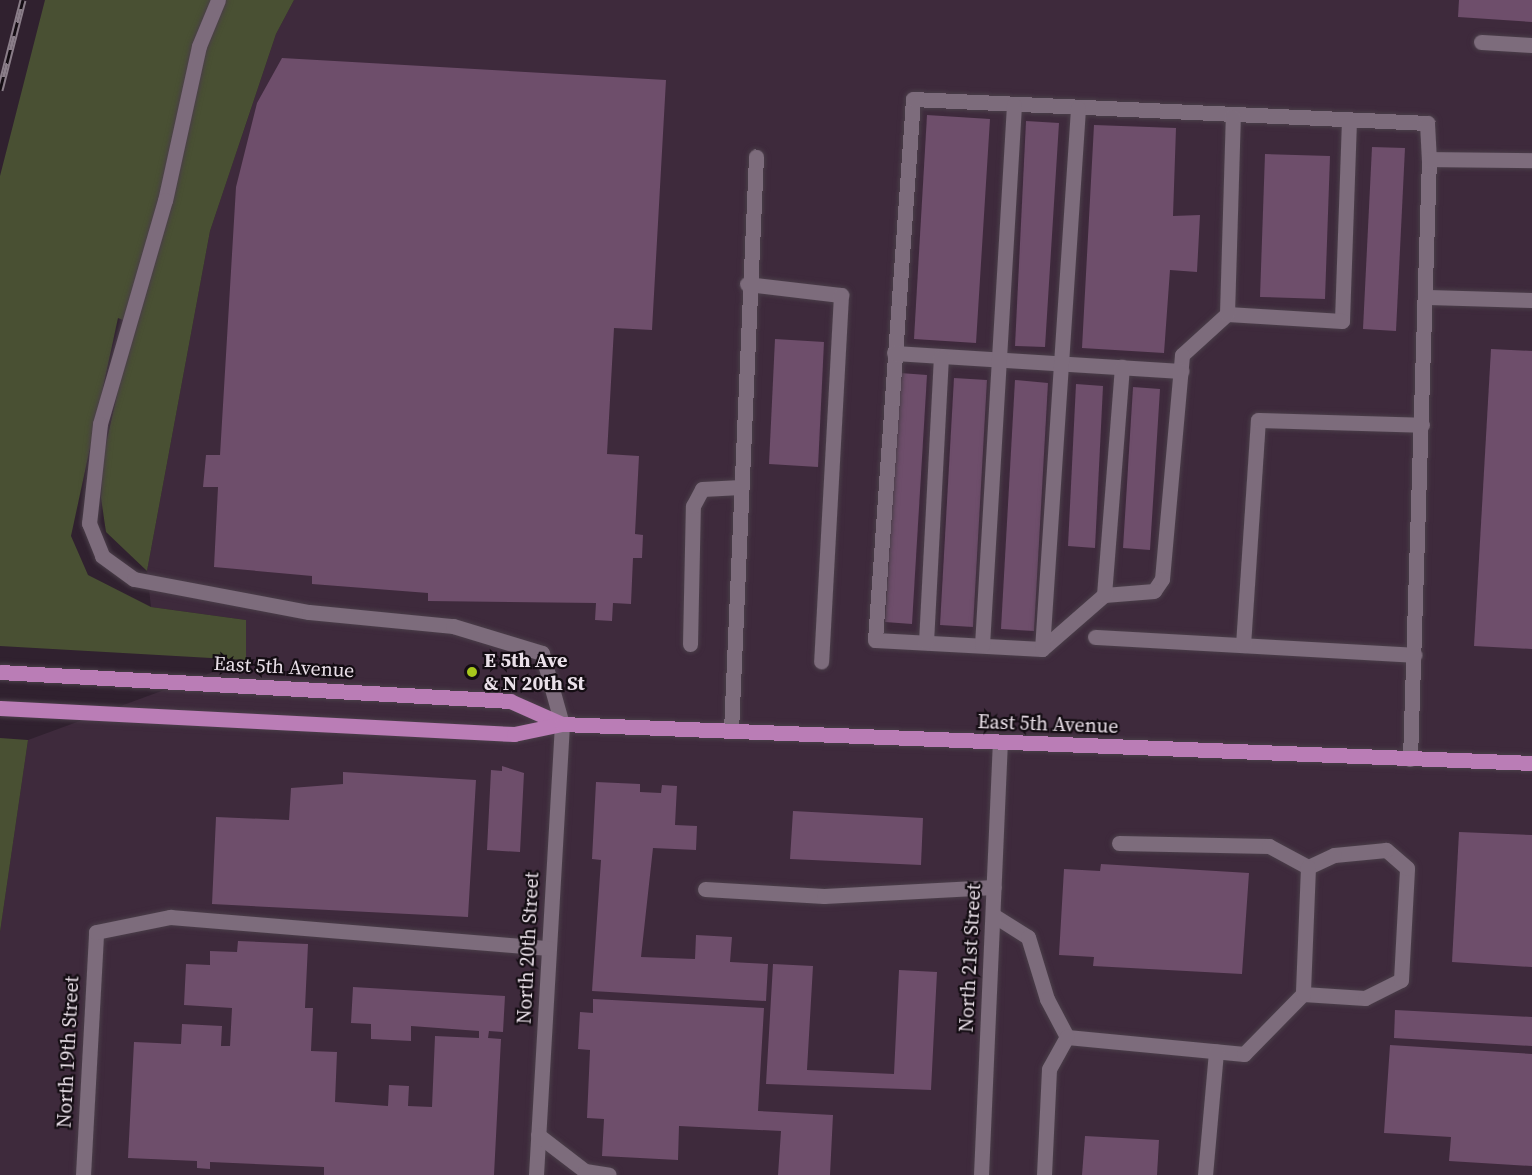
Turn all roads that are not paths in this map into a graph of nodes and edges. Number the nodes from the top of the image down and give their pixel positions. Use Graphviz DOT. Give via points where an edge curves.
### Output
graph roads {
  1 [pos="218,0"];
  2 [pos="1481,42"];
  3 [pos="1532,45"];
  4 [pos="1014,105"];
  5 [pos="1078,108"];
  6 [pos="1233,117"];
  7 [pos="1349,120"];
  8 [pos="756,157"];
  9 [pos="1429,159"];
  10 [pos="1532,160"];
  11 [pos="747,284"];
  12 [pos="1427,297"];
  13 [pos="1532,300"];
  14 [pos="1227,314"];
  15 [pos="894,353"];
  16 [pos="941,356"];
  17 [pos="1001,360"];
  18 [pos="1063,364"];
  19 [pos="1122,367"];
  20 [pos="1181,371"];
  21 [pos="1422,425"];
  22 [pos="741,487"];
  23 [pos="1104,595"];
  24 [pos="1095,637"];
  25 [pos="926,642"];
  26 [pos="690,644"];
  27 [pos="982,645"];
  28 [pos="1243,645"];
  29 [pos="1042,649"];
  30 [pos="1414,655"];
  31 [pos="821,661"];
  32 [pos="0,672"];
  33 [pos="0,708"];
  34 [pos="562,724"];
  35 [pos="731,731"];
  36 [pos="1000,743"];
  37 [pos="1410,759"];
  38 [pos="1532,763"];
  39 [pos="1119,843"];
  40 [pos="1308,867"];
  41 [pos="994,887"];
  42 [pos="705,889"];
  43 [pos="993,915"];
  44 [pos="549,948"];
  45 [pos="1303,994"];
  46 [pos="1067,1037"];
  47 [pos="1216,1052"];
  48 [pos="538,1135"];
  49 [pos="83,1175"];
  50 [pos="536,1175"];
  51 [pos="609,1175"];
  52 [pos="981,1175"];
  53 [pos="1044,1175"];
  54 [pos="1205,1175"];
  1 -- 34 [label="street, North 20th Street" via="199,46 165,200 100,424 89,523 102,556 134,579 190,593 453,626 542,653"];
  2 -- 3 [label="street"];
  4 -- 5 [label="street"];
  4 -- 15 [label="street" via="913,99"];
  4 -- 17 [label="street"];
  5 -- 6 [label="street"];
  5 -- 18 [label="street"];
  6 -- 7 [label="street"];
  6 -- 14 [label="street"];
  7 -- 9 [label="street" via="1427,123"];
  7 -- 14 [label="street" via="1342,321"];
  8 -- 11 [label="street"];
  9 -- 10 [label="street"];
  9 -- 12 [label="street"];
  11 -- 22 [label="street"];
  11 -- 31 [label="street" via="841,295"];
  12 -- 13 [label="street"];
  12 -- 21 [label="street"];
  14 -- 20 [label="street" via="1182,355"];
  15 -- 16 [label="street"];
  15 -- 25 [label="street" via="874,640"];
  16 -- 17 [label="street"];
  16 -- 25 [label="street"];
  17 -- 18 [label="street"];
  17 -- 27 [label="street"];
  18 -- 19 [label="street"];
  18 -- 29 [label="street"];
  19 -- 20 [label="street"];
  19 -- 23 [label="street"];
  20 -- 23 [label="street" via="1162,579 1154,591"];
  21 -- 28 [label="street" via="1258,420"];
  21 -- 30 [label="street"];
  22 -- 26 [label="street" via="702,489 693,506"];
  22 -- 35 [label="street"];
  23 -- 29 [label="street"];
  24 -- 28 [label="street"];
  25 -- 27 [label="street"];
  27 -- 29 [label="street"];
  28 -- 30 [label="street"];
  30 -- 37 [label="street"];
  32 -- 34 [label="main road, East 5th Avenue" via="510,701"];
  33 -- 34 [label="main road, East 5th Avenue" via="514,734"];
  34 -- 35 [label="main road, East 5th Avenue"];
  34 -- 44 [label="street, North 20th Street"];
  35 -- 36 [label="main road, East 5th Avenue"];
  36 -- 37 [label="main road, East 5th Avenue"];
  36 -- 41 [label="street, North 21st Street"];
  37 -- 38 [label="main road, East 5th Avenue"];
  39 -- 40 [label="street" via="1269,846"];
  40 -- 45 [label="street"];
  40 -- 45 [label="street" via="1334,855 1386,850 1407,868 1401,980 1365,998"];
  41 -- 42 [label="street" via="824,896"];
  41 -- 43 [label="street, North 21st Street"];
  43 -- 46 [label="street" via="1029,937 1047,999"];
  43 -- 52 [label="street, North 21st Street"];
  44 -- 48 [label="street, North 20th Street"];
  44 -- 49 [label="street, North 19th Street" via="170,917 96,932"];
  45 -- 47 [label="street" via="1244,1054"];
  46 -- 47 [label="street"];
  46 -- 53 [label="street" via="1049,1069"];
  47 -- 54 [label="street"];
  48 -- 50 [label="street, North 20th Street"];
  48 -- 51 [label="street" via="585,1171"];
}
